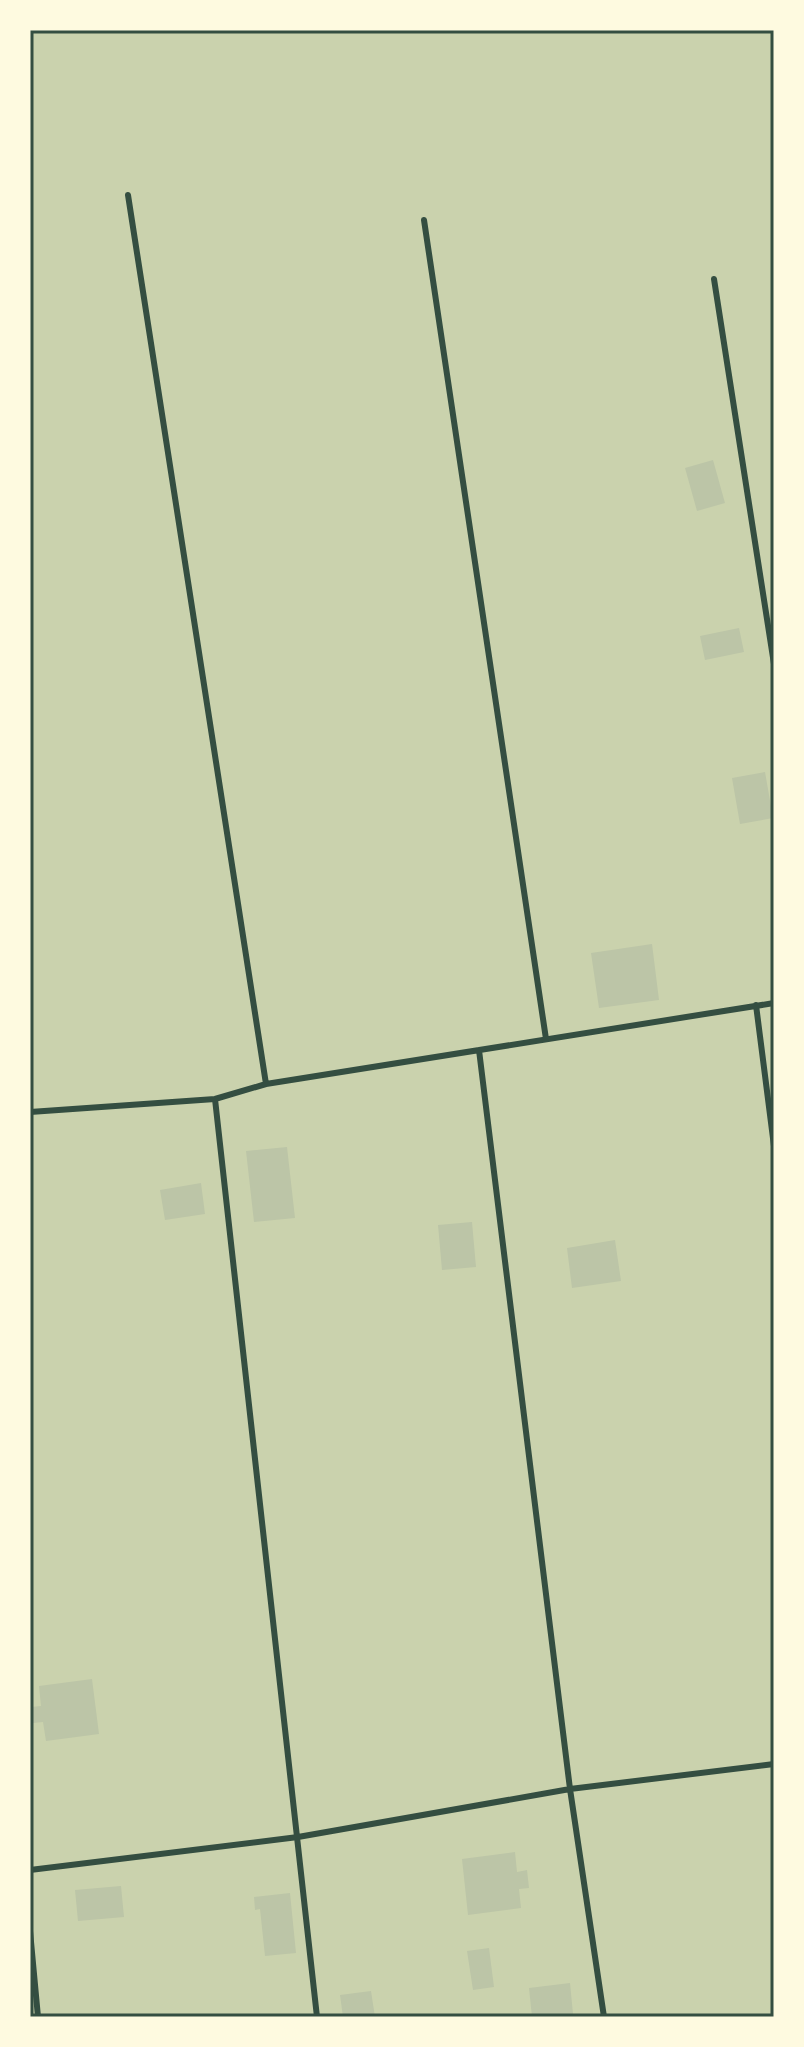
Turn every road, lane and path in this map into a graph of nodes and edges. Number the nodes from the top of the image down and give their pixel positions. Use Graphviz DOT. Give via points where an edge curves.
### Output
graph roads {
  1 [pos="128,195"];
  2 [pos="424,220"];
  3 [pos="714,279"];
  4 [pos="774,664"];
  5 [pos="774,1003"];
  6 [pos="756,1005"];
  7 [pos="546,1039"];
  8 [pos="479,1050"];
  9 [pos="266,1084"];
  10 [pos="215,1099"];
  11 [pos="30,1112"];
  12 [pos="774,1146"];
  13 [pos="774,1764"];
  14 [pos="570,1789"];
  15 [pos="298,1837"];
  16 [pos="30,1870"];
  17 [pos="30,1931"];
  18 [pos="38,2017"];
  19 [pos="317,2017"];
  20 [pos="604,2017"];
  1 -- 9 [label="lane"];
  2 -- 7 [label="lane"];
  3 -- 4 [label="lane"];
  5 -- 6 [label="lane"];
  6 -- 7 [label="lane"];
  6 -- 12 [label="lane"];
  7 -- 8 [label="lane"];
  8 -- 9 [label="lane"];
  8 -- 14 [label="lane"];
  9 -- 10 [label="lane"];
  10 -- 11 [label="lane"];
  10 -- 15 [label="lane"];
  13 -- 14 [label="lane"];
  14 -- 15 [label="lane"];
  14 -- 20 [label="lane"];
  15 -- 16 [label="lane"];
  15 -- 19 [label="lane"];
  17 -- 18 [label="lane"];
}
